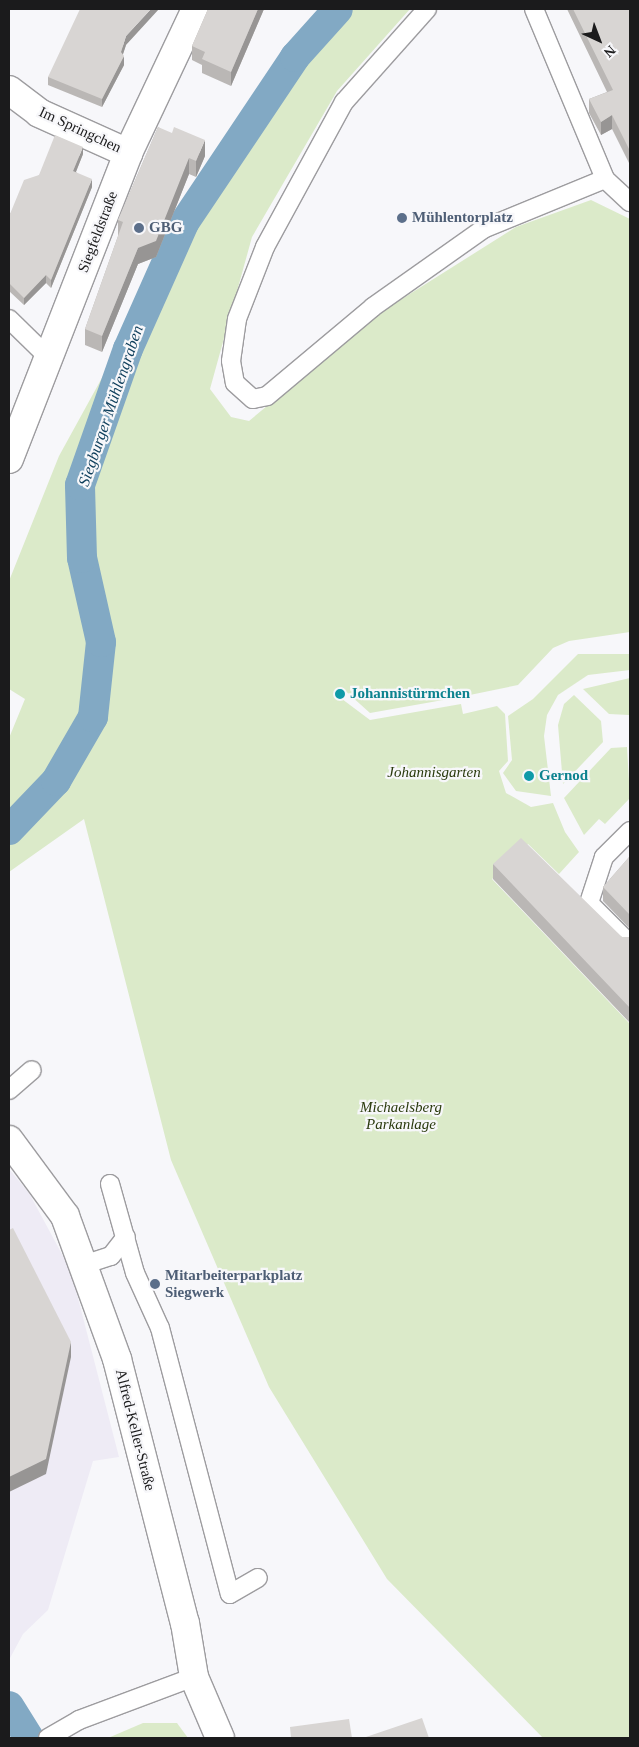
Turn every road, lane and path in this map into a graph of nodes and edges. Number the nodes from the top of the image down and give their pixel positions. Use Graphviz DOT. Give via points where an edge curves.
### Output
graph roads {
  1 [pos="196,9"];
  2 [pos="427,9"];
  3 [pos="534,9"];
  4 [pos="9,90"];
  5 [pos="128,152"];
  6 [pos="605,179"];
  7 [pos="630,202"];
  8 [pos="9,319"];
  9 [pos="48,358"];
  10 [pos="9,459"];
  11 [pos="630,831"];
  12 [pos="630,944"];
  13 [pos="32,1070"];
  14 [pos="9,1090"];
  15 [pos="9,1140"];
  16 [pos="110,1184"];
  17 [pos="126,1237"];
  18 [pos="83,1265"];
  19 [pos="258,1578"];
  20 [pos="194,1677"];
  21 [pos="54,1735"];
  22 [pos="220,1738"];
  1 -- 5 [label="street, Siegfeldstraße"];
  2 -- 6 [label="lane" via="344,102 265,247 237,319 231,361 235,383 253,399 267,396 428,265 483,228"];
  3 -- 6 [label="lane"];
  4 -- 5 [label="street, Im Springchen" via="39,113"];
  5 -- 9 [label="street, Siegfeldstraße"];
  6 -- 7 [label="lane"];
  8 -- 9 [label="lane"];
  9 -- 10 [label="street, Siegfeldstraße"];
  11 -- 12 [label="lane" via="604,857 588,903"];
  13 -- 14 [label="lane"];
  15 -- 18 [label="street, Alfred-Keller-Straße" via="65,1216"];
  16 -- 17 [label="lane"];
  17 -- 18 [label="lane" via="111,1256"];
  17 -- 19 [label="lane" via="135,1273 160,1328 230,1594"];
  18 -- 20 [label="street, Alfred-Keller-Straße" via="117,1359 185,1623"];
  20 -- 21 [label="lane"];
  20 -- 22 [label="street, Alfred-Keller-Straße"];
}
